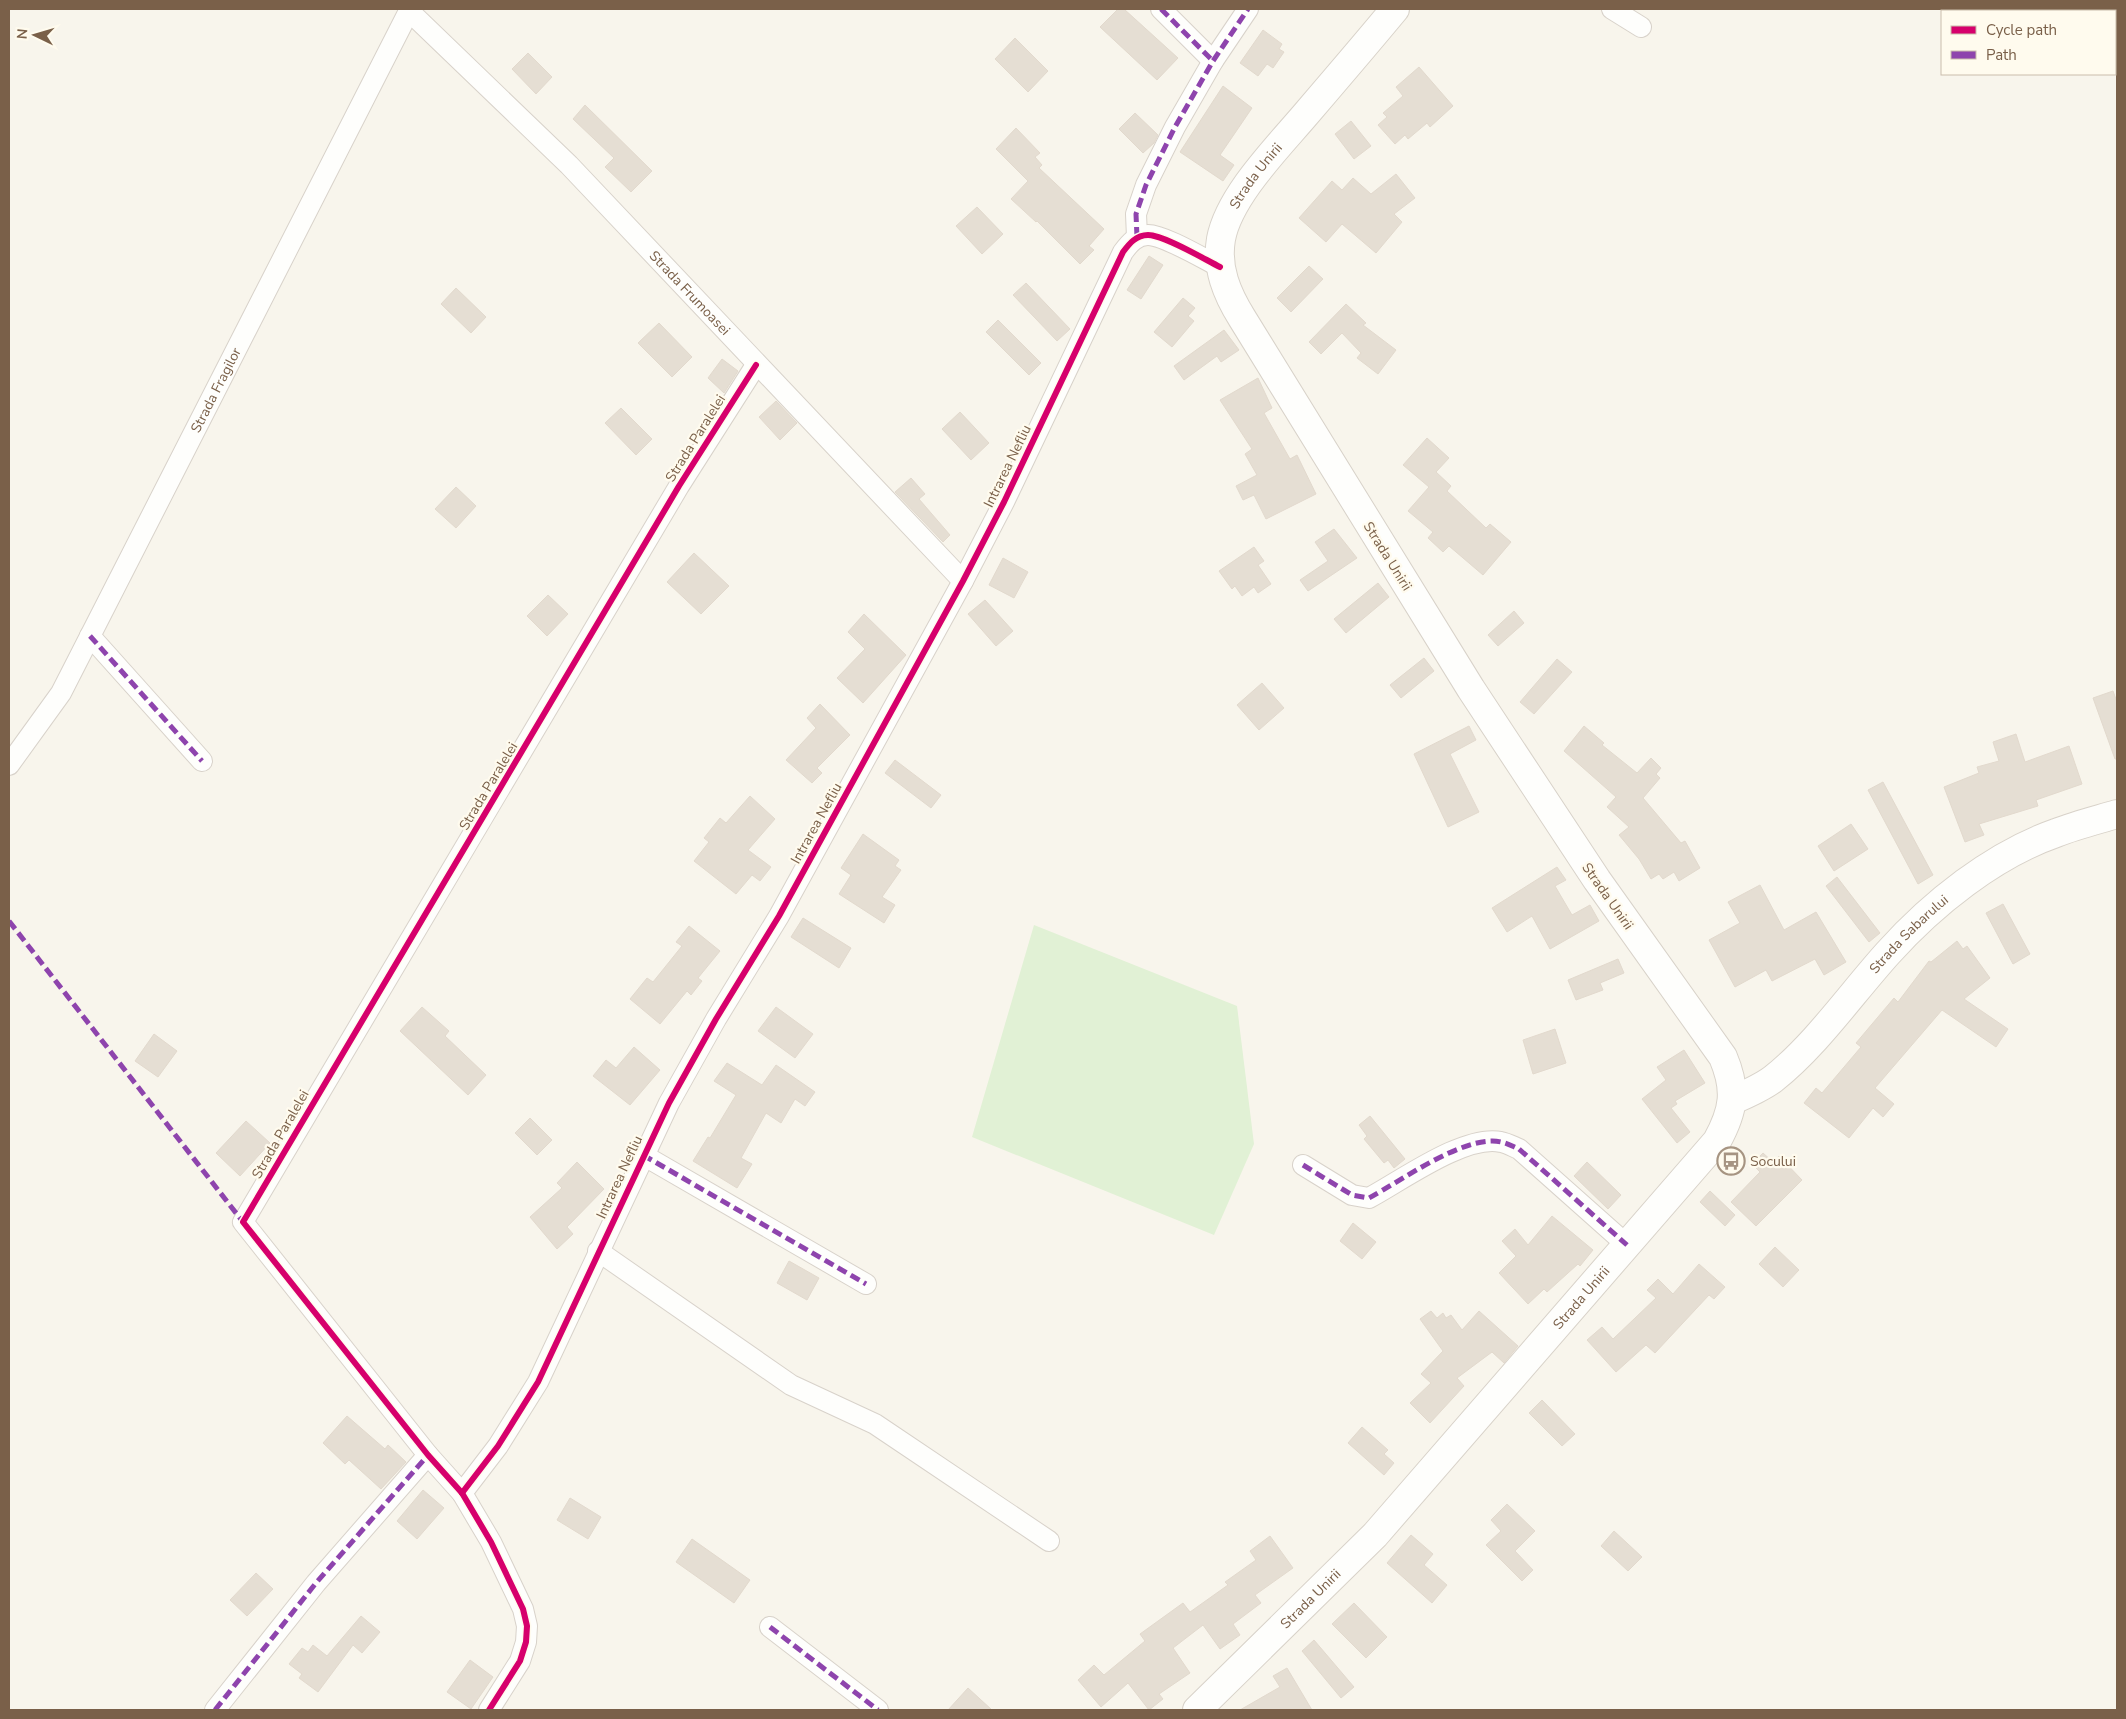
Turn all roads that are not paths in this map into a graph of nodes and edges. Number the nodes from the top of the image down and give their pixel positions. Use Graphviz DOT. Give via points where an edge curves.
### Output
graph roads {
  1 [pos="1160,9"];
  2 [pos="1248,9"];
  3 [pos="1395,9"];
  4 [pos="1612,9"];
  5 [pos="409,10"];
  6 [pos="1641,27"];
  7 [pos="1213,61"];
  8 [pos="1137,237"];
  9 [pos="1220,267"];
  10 [pos="756,364"];
  11 [pos="963,581"];
  12 [pos="90,636"];
  13 [pos="202,761"];
  14 [pos="9,765"];
  15 [pos="2117,814"];
  16 [pos="1733,1100"];
  17 [pos="643,1155"];
  18 [pos="1303,1165"];
  19 [pos="1628,1245"];
  20 [pos="598,1252"];
  21 [pos="866,1284"];
  22 [pos="428,1455"];
  23 [pos="462,1493"];
  24 [pos="1048,1541"];
  25 [pos="770,1627"];
  26 [pos="215,1710"];
  27 [pos="489,1710"];
  28 [pos="878,1710"];
  29 [pos="1197,1710"];
  1 -- 7 [label="street"];
  2 -- 7 [label="street"];
  3 -- 9 [label="main road, Strada Unirii" via="1270,156 1234,204 1221,239"];
  4 -- 6 [label="street"];
  5 -- 10 [label="street, Strada Frumoasei" via="570,165"];
  5 -- 12 [label="street, Strada Fragilor"];
  7 -- 8 [label="street" via="1175,127 1139,201"];
  8 -- 9 [label="street" via="1156,237"];
  8 -- 11 [label="street, Intrarea Nefliu" via="1123,252"];
  9 -- 16 [label="main road, Strada Unirii" via="1227,291 1242,318 1471,689 1597,880 1723,1057 1731,1076"];
  10 -- 11 [label="street, Strada Frumoasei"];
  10 -- 22 [label="street, Strada Paralelei" via="655,526 243,1222"];
  11 -- 17 [label="street, Intrarea Nefliu" via="779,916 668,1103"];
  12 -- 13 [label="street"];
  12 -- 14 [label="street, Strada Fragilor" via="61,693"];
  15 -- 16 [label="main road, Strada Sabarului" via="2054,833 2009,855 1966,884 1929,913 1889,952 1790,1064 1756,1089"];
  16 -- 19 [label="main road, Strada Unirii" via="1727,1123 1717,1141"];
  17 -- 20 [label="street, Intrarea Nefliu"];
  17 -- 21 [label="street"];
  18 -- 19 [label="street" via="1352,1195 1368,1198 1442,1156 1482,1141 1501,1142 1519,1149"];
  19 -- 29 [label="main road, Strada Unirii" via="1375,1536"];
  20 -- 23 [label="street, Intrarea Nefliu" via="538,1382 498,1446"];
  20 -- 24 [label="street" via="791,1385 875,1424"];
  22 -- 23 [label="street"];
  22 -- 26 [label="street" via="316,1583"];
  23 -- 27 [label="street" via="491,1542 523,1609 527,1626 520,1661"];
  25 -- 28 [label="street"];
}
